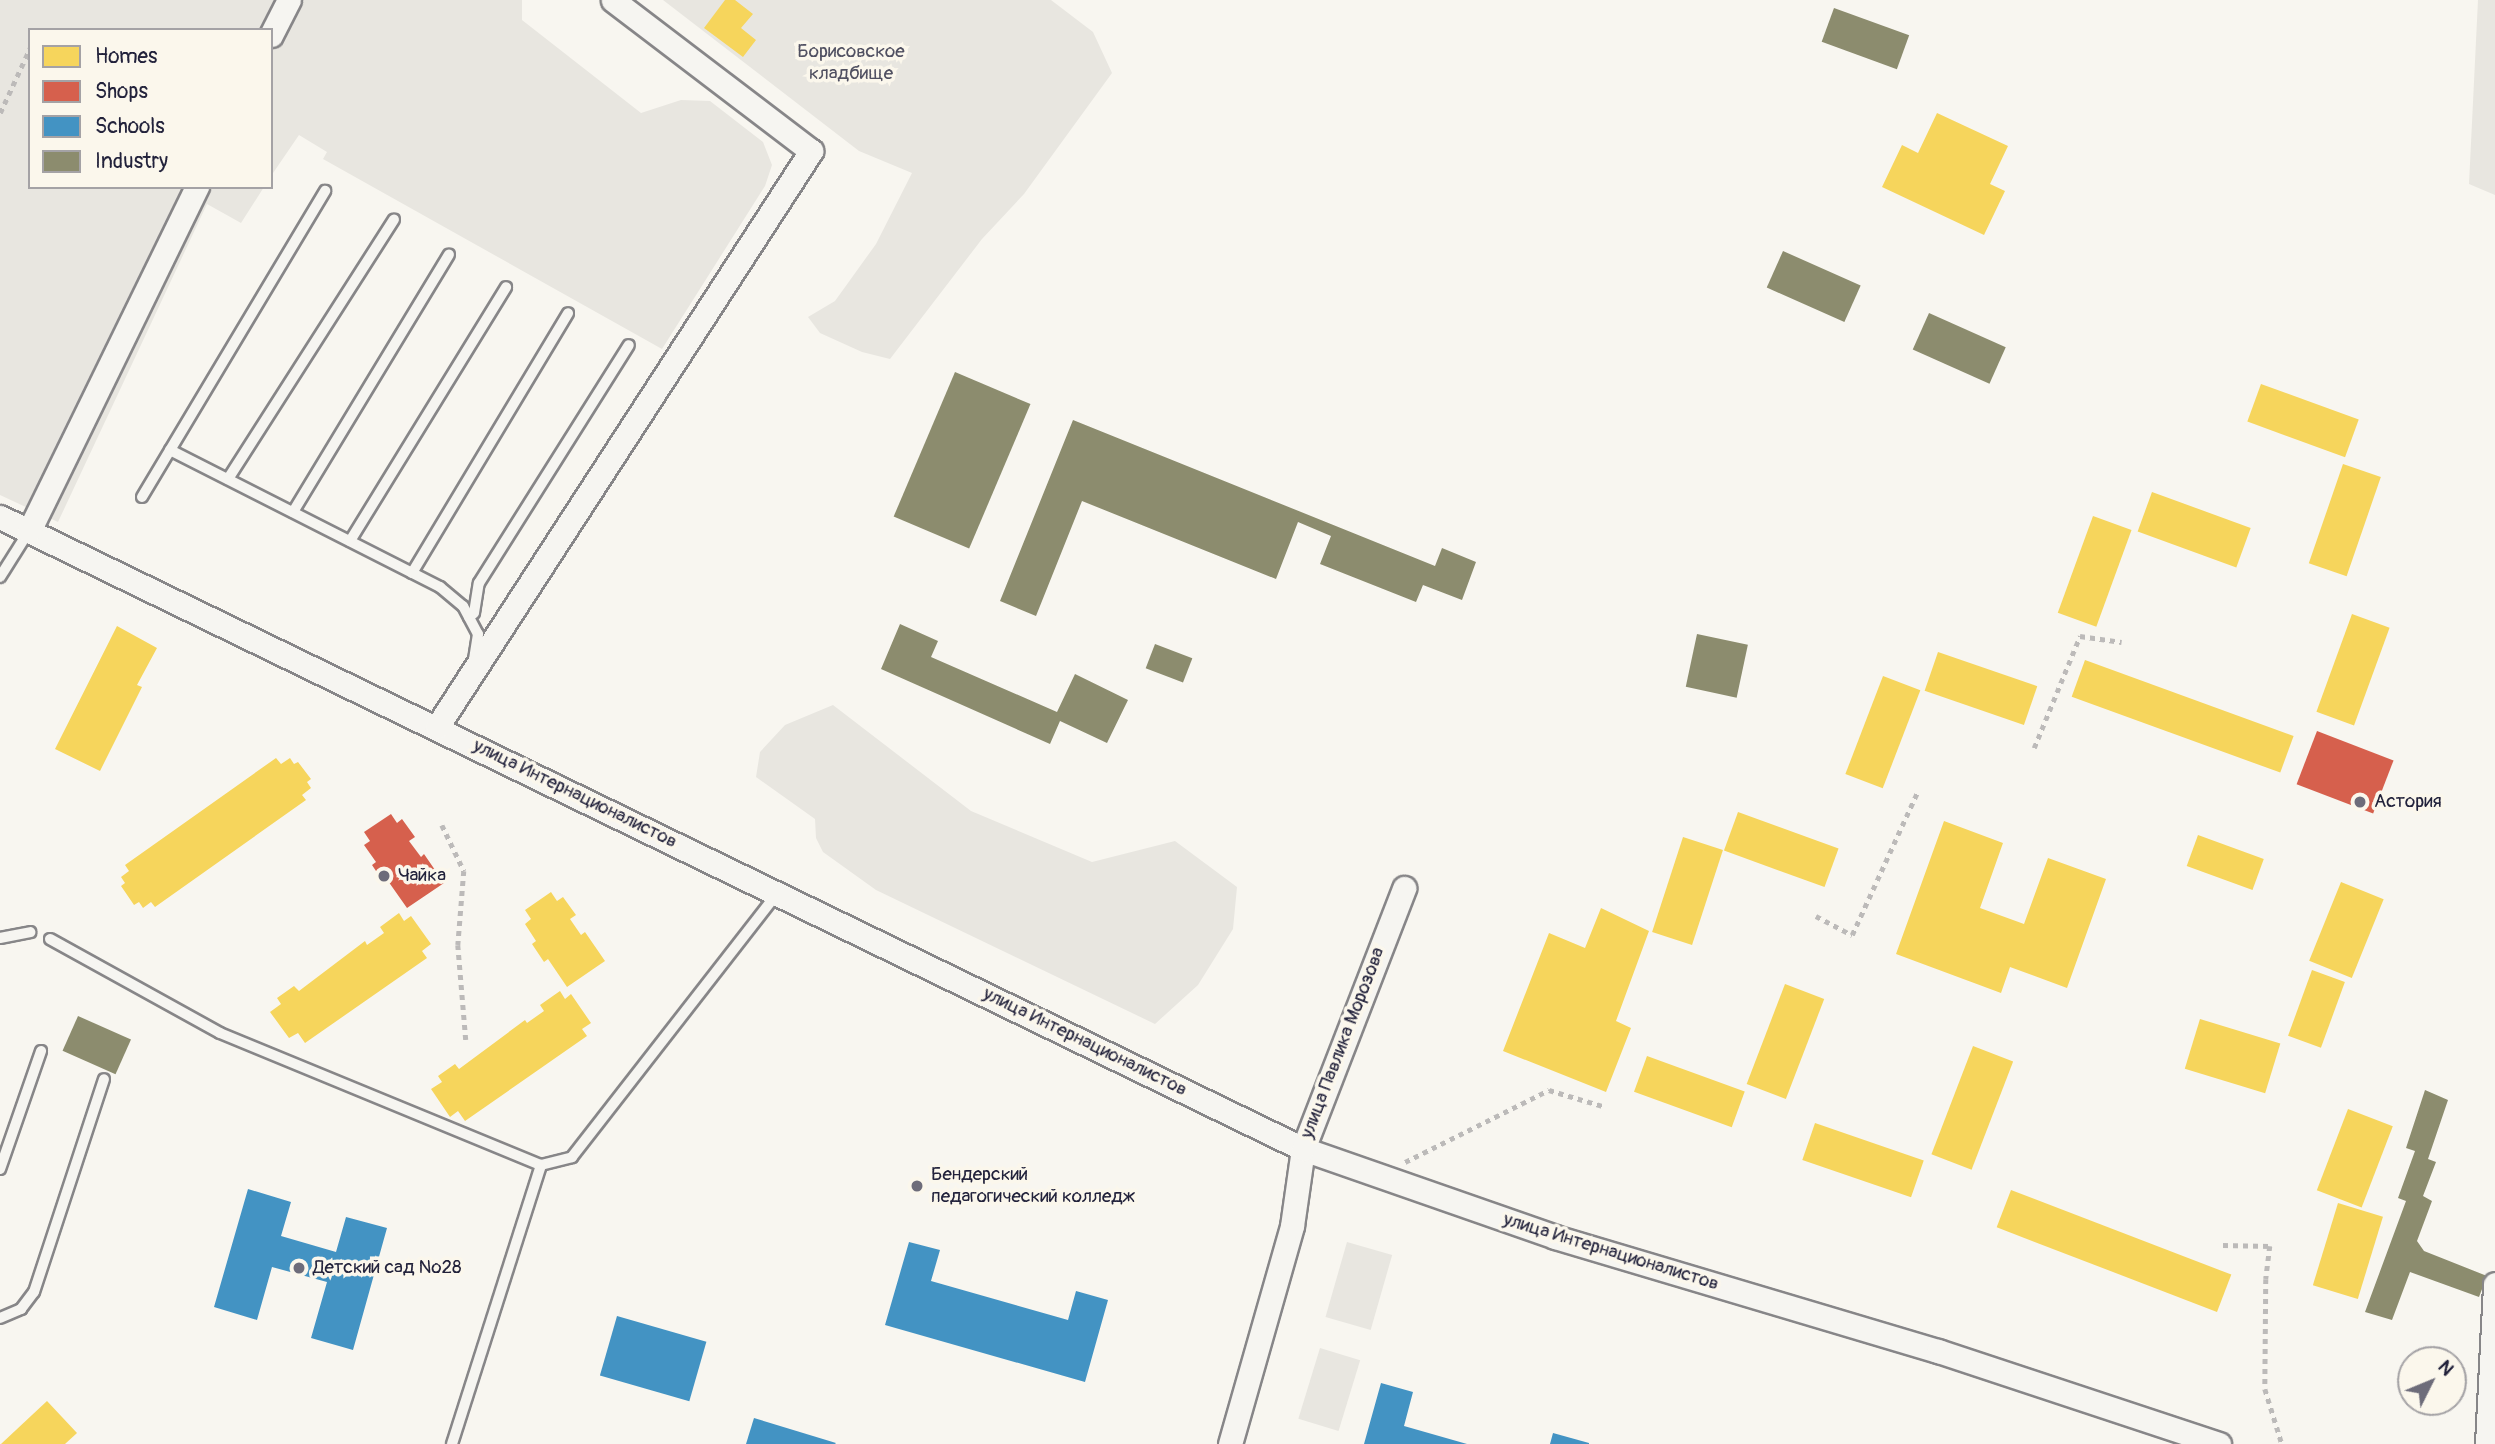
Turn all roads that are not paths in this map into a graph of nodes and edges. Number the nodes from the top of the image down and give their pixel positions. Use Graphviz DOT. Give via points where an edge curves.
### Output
graph roads {
  1 [pos="289,0"];
  2 [pos="613,0"];
  3 [pos="273,31"];
  4 [pos="196,189"];
  5 [pos="325,191"];
  6 [pos="394,219"];
  7 [pos="449,254"];
  8 [pos="506,287"];
  9 [pos="568,313"];
  10 [pos="629,345"];
  11 [pos="170,450"];
  12 [pos="228,479"];
  13 [pos="142,497"];
  14 [pos="293,512"];
  15 [pos="0,517"];
  16 [pos="29,531"];
  17 [pos="350,541"];
  18 [pos="412,573"];
  19 [pos="0,577"];
  20 [pos="468,617"];
  21 [pos="471,674"];
  22 [pos="436,727"];
  23 [pos="1404,888"];
  24 [pos="779,892"];
  25 [pos="30,932"];
  26 [pos="0,937"];
  27 [pos="50,939"];
  28 [pos="41,1051"];
  29 [pos="104,1079"];
  30 [pos="1303,1149"];
  31 [pos="541,1165"];
  32 [pos="0,1169"];
  33 [pos="2495,1284"];
  34 [pos="0,1318"];
  35 [pos="452,1444"];
  36 [pos="1230,1444"];
  37 [pos="2219,1444"];
  38 [pos="2487,1444"];
  1 -- 3 [label="street"];
  2 -- 21 [label="street" via="811,151"];
  4 -- 16 [label="street"];
  5 -- 11 [label="lane"];
  6 -- 12 [label="lane"];
  7 -- 14 [label="lane"];
  8 -- 17 [label="lane"];
  9 -- 18 [label="lane"];
  10 -- 20 [label="lane" via="479,583 474,613"];
  11 -- 12 [label="lane"];
  11 -- 13 [label="lane"];
  12 -- 14 [label="lane"];
  14 -- 17 [label="lane"];
  15 -- 16 [label="street, улица Интернационалистов"];
  16 -- 19 [label="lane"];
  16 -- 22 [label="street, улица Интернационалистов"];
  17 -- 18 [label="lane"];
  18 -- 20 [label="lane" via="440,587 463,606"];
  20 -- 21 [label="lane" via="478,634"];
  21 -- 22 [label="street"];
  22 -- 24 [label="street, улица Интернационалистов"];
  23 -- 30 [label="street, улица Павлика Морозова"];
  24 -- 30 [label="street, улица Интернационалистов"];
  24 -- 31 [label="lane" via="572,1157"];
  25 -- 26 [label="lane"];
  27 -- 31 [label="lane" via="220,1033"];
  28 -- 32 [label="lane"];
  29 -- 34 [label="lane" via="34,1292 21,1309"];
  30 -- 36 [label="street, улица Павлика Морозова" via="1292,1226"];
  30 -- 37 [label="street, улица Интернационалистов" via="1555,1237 1938,1351"];
  31 -- 35 [label="lane"];
  33 -- 38 [label="street"];
}
